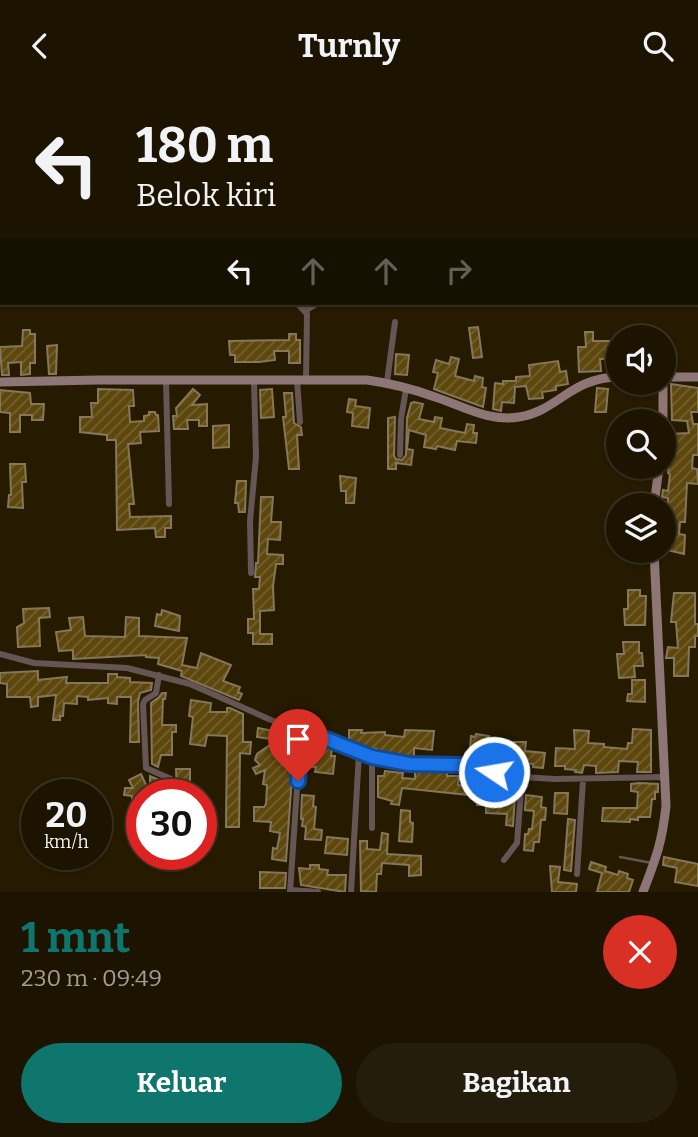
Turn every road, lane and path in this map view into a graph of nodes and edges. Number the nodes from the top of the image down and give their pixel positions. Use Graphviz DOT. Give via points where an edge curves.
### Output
graph roads {
  1 [pos="299,305"];
  2 [pos="315,305"];
  3 [pos="305,311"];
  4 [pos="395,322"];
  5 [pos="676,377"];
  6 [pos="698,377"];
  7 [pos="606,378"];
  8 [pos="254,380"];
  9 [pos="301,380"];
  10 [pos="166,381"];
  11 [pos="0,382"];
  12 [pos="387,382"];
  13 [pos="406,389"];
  14 [pos="300,422"];
  15 [pos="400,455"];
  16 [pos="169,504"];
  17 [pos="655,563"];
  18 [pos="251,573"];
  19 [pos="0,654"];
  20 [pos="159,675"];
  21 [pos="301,729"];
  22 [pos="359,753"];
  23 [pos="372,757"];
  24 [pos="522,777"];
  25 [pos="665,778"];
  26 [pos="171,779"];
  27 [pos="583,780"];
  28 [pos="372,828"];
  29 [pos="620,857"];
  30 [pos="504,860"];
  31 [pos="656,864"];
  32 [pos="577,874"];
  33 [pos="290,891"];
  34 [pos="318,892"];
  35 [pos="351,892"];
  36 [pos="643,892"];
  1 -- 3 [label="street"];
  2 -- 3 [label="street"];
  3 -- 9 [label="street"];
  4 -- 12 [label="street"];
  5 -- 6 [label="street"];
  7 -- 13 [label="street" via="589,380 538,411 508,418 475,413"];
  8 -- 9 [label="street"];
  8 -- 10 [label="street"];
  8 -- 18 [label="street"];
  9 -- 12 [label="street"];
  9 -- 14 [label="street"];
  10 -- 11 [label="street"];
  10 -- 16 [label="street"];
  12 -- 13 [label="street"];
  13 -- 15 [label="street"];
  17 -- 25 [label="street"];
  19 -- 20 [label="street" via="34,663 127,668"];
  20 -- 21 [label="street"];
  20 -- 26 [label="street" via="156,693 143,705 146,768"];
  21 -- 22 [label="street"];
  21 -- 33 [label="street"];
  22 -- 23 [label="street"];
  22 -- 35 [label="street"];
  23 -- 24 [label="street" via="409,764 459,765"];
  23 -- 28 [label="street"];
  24 -- 27 [label="street"];
  24 -- 30 [label="street" via="517,843"];
  25 -- 27 [label="street"];
  25 -- 31 [label="street" via="666,806"];
  27 -- 32 [label="street"];
  29 -- 31 [label="lane"];
  31 -- 36 [label="street"];
  33 -- 34 [label="street"];
}
